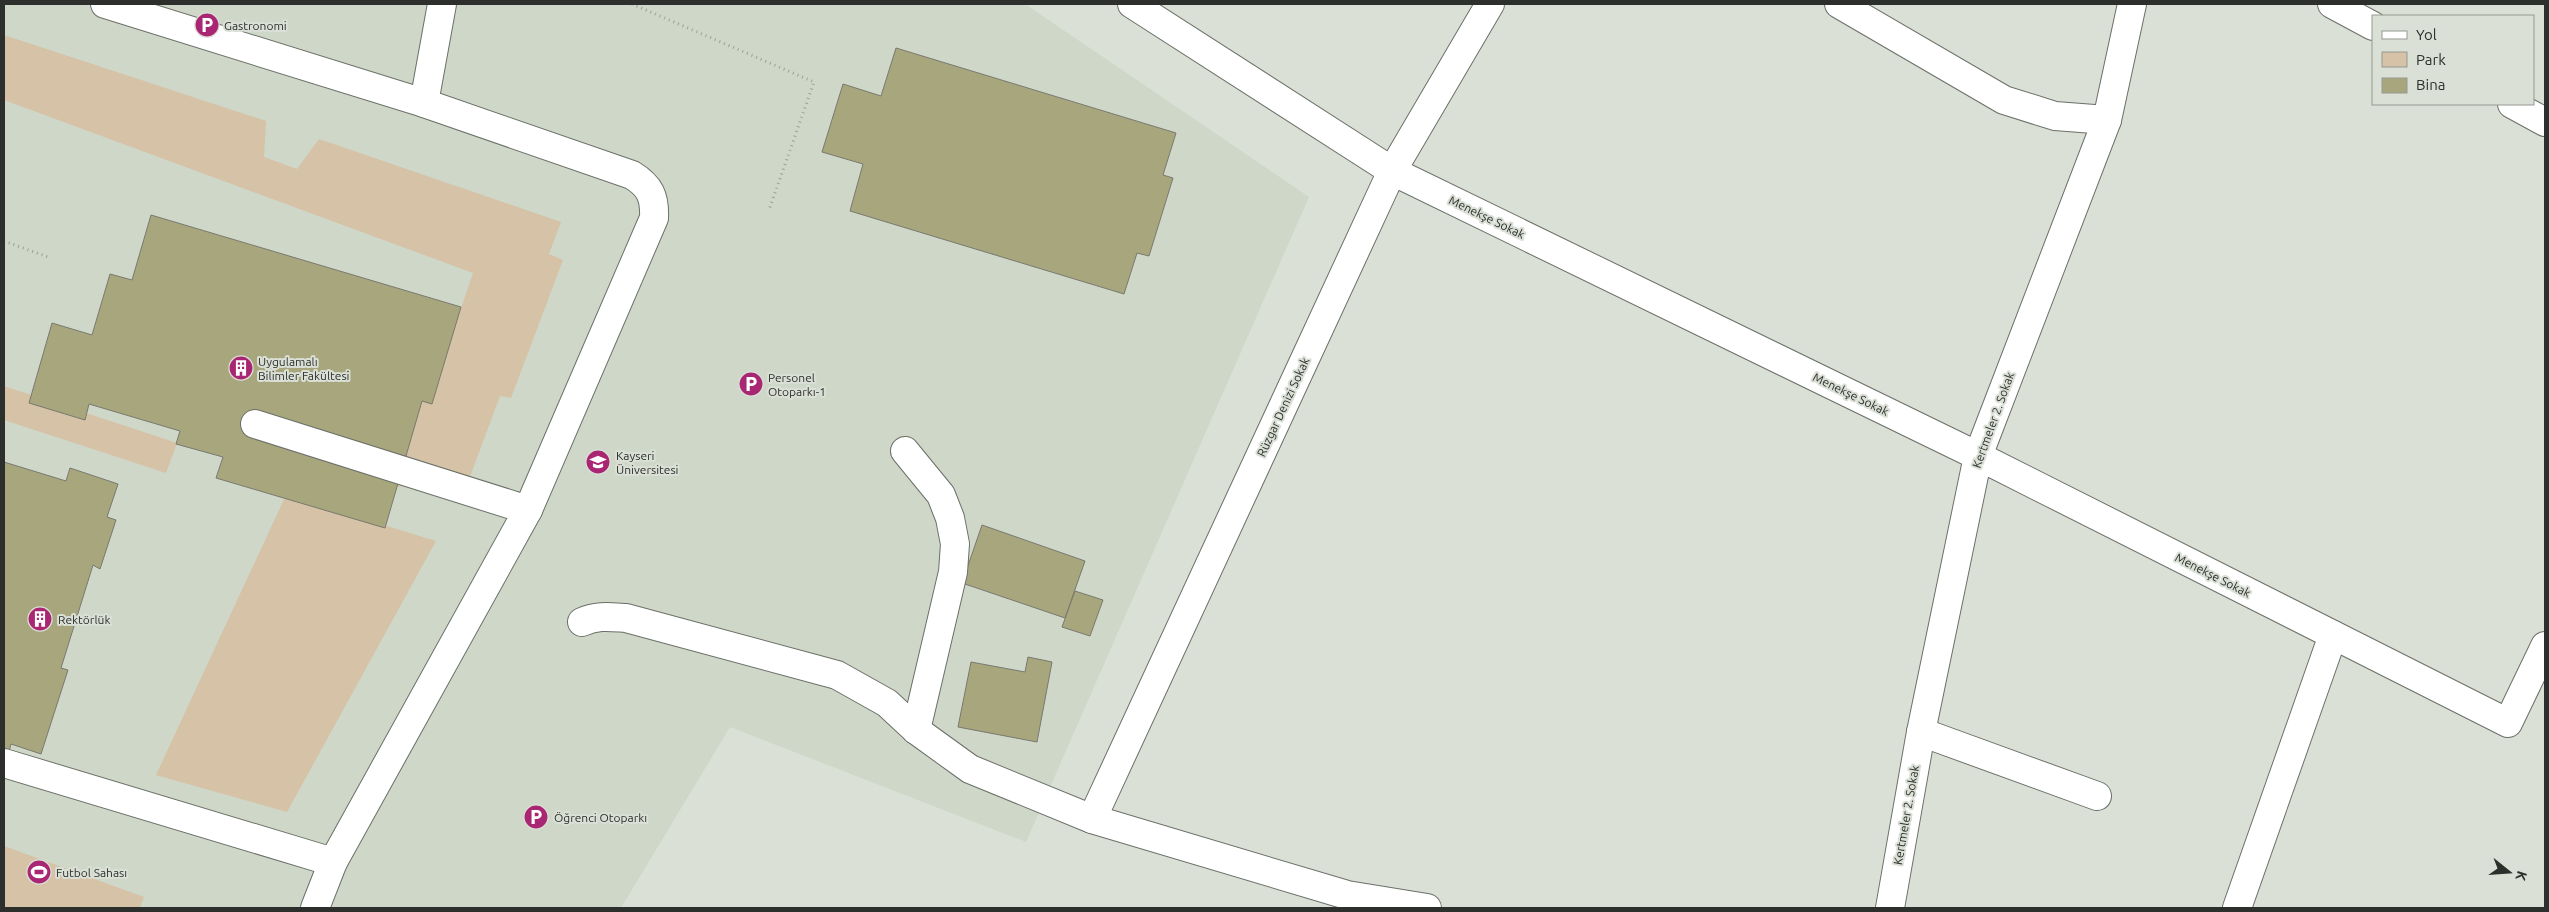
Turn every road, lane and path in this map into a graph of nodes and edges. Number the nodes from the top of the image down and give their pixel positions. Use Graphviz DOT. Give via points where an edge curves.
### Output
graph roads {
  1 [pos="105,4"];
  2 [pos="442,4"];
  3 [pos="632,4"];
  4 [pos="1132,4"];
  5 [pos="1490,4"];
  6 [pos="1839,4"];
  7 [pos="2132,4"];
  8 [pos="424,103"];
  9 [pos="2514,105"];
  10 [pos="2107,120"];
  11 [pos="2545,122"];
  12 [pos="1392,171"];
  13 [pos="769,210"];
  14 [pos="4,241"];
  15 [pos="48,257"];
  16 [pos="255,424"];
  17 [pos="905,451"];
  18 [pos="1978,456"];
  19 [pos="528,510"];
  20 [pos="582,622"];
  21 [pos="2333,635"];
  22 [pos="2545,646"];
  23 [pos="916,730"];
  24 [pos="1921,732"];
  25 [pos="4,763"];
  26 [pos="2097,796"];
  27 [pos="1092,819"];
  28 [pos="333,862"];
  29 [pos="314,908"];
  30 [pos="1427,908"];
  31 [pos="1890,908"];
  32 [pos="2238,908"];
  1 -- 8 [label="street"];
  2 -- 8 [label="street"];
  3 -- 13 [label="path" via="814,82"];
  4 -- 12 [label="street, Menekşe Sokak"];
  5 -- 12 [label="street, Rüzgar Denizi Sokak"];
  6 -- 10 [label="street" via="2004,100 2055,116"];
  7 -- 10 [label="street, Kertmeler 2. Sokak"];
  8 -- 19 [label="street" via="632,175 651,192 655,205 654,218"];
  9 -- 11 [label="street"];
  10 -- 18 [label="street, Kertmeler 2. Sokak"];
  12 -- 18 [label="street, Menekşe Sokak"];
  12 -- 27 [label="street, Rüzgar Denizi Sokak"];
  14 -- 15 [label="path"];
  16 -- 19 [label="street"];
  17 -- 23 [label="street" via="941,495 955,544 952,572"];
  18 -- 21 [label="street, Menekşe Sokak"];
  18 -- 24 [label="street, Kertmeler 2. Sokak"];
  19 -- 28 [label="street"];
  20 -- 23 [label="street" via="601,616 626,618 837,675 887,702"];
  21 -- 22 [label="street, Menekşe Sokak" via="2508,722"];
  21 -- 32 [label="street"];
  23 -- 27 [label="street" via="970,769"];
  24 -- 26 [label="street"];
  24 -- 31 [label="street, Kertmeler 2. Sokak"];
  25 -- 28 [label="street"];
  27 -- 30 [label="street" via="1347,895"];
  28 -- 29 [label="street"];
}
